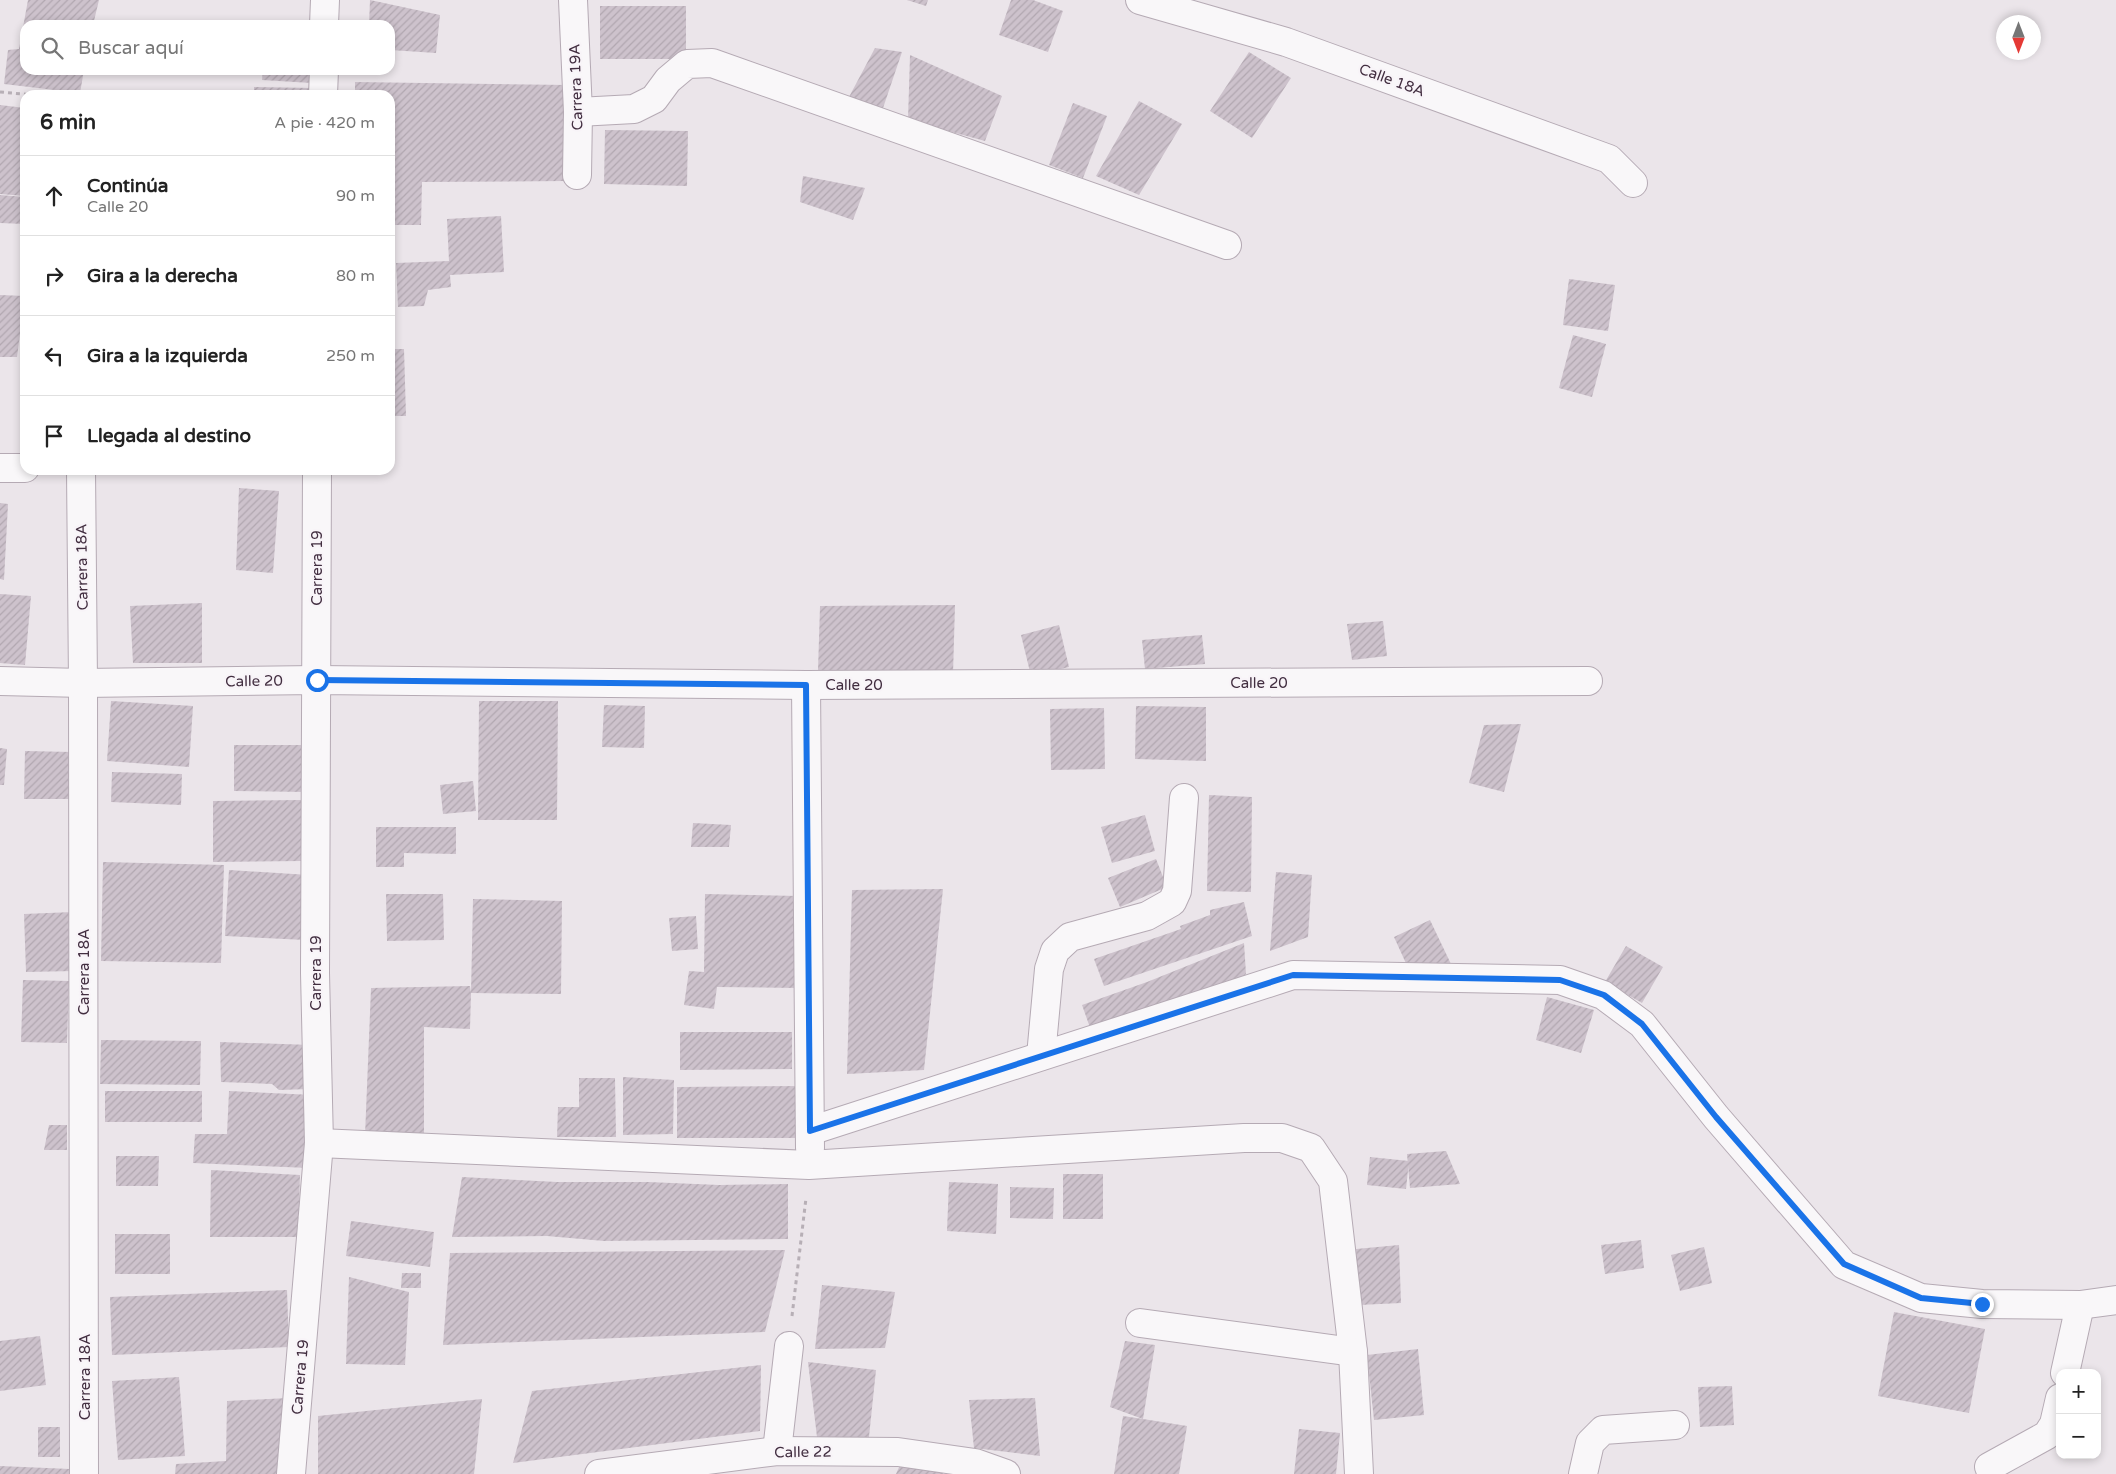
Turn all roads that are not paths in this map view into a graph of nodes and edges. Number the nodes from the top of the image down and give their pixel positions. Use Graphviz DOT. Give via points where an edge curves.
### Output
graph roads {
  1 [pos="325,0"];
  2 [pos="573,0"];
  3 [pos="1140,0"];
  4 [pos="324,20"];
  5 [pos="324,75"];
  6 [pos="323,90"];
  7 [pos="578,112"];
  8 [pos="577,175"];
  9 [pos="1633,183"];
  10 [pos="1227,246"];
  11 [pos="0,468"];
  12 [pos="20,468"];
  13 [pos="81,475"];
  14 [pos="317,475"];
  15 [pos="317,680"];
  16 [pos="0,681"];
  17 [pos="1588,681"];
  18 [pos="83,683"];
  19 [pos="806,685"];
  20 [pos="1184,798"];
  21 [pos="1041,1056"];
  22 [pos="810,1131"];
  23 [pos="319,1144"];
  24 [pos="809,1165"];
  25 [pos="2116,1300"];
  26 [pos="2080,1305"];
  27 [pos="1140,1323"];
  28 [pos="789,1346"];
  29 [pos="1353,1352"];
  30 [pos="2066,1369"];
  31 [pos="2056,1414"];
  32 [pos="1675,1424"];
  33 [pos="777,1451"];
  34 [pos="1989,1467"];
  35 [pos="84,1474"];
  36 [pos="292,1474"];
  37 [pos="599,1474"];
  38 [pos="1006,1474"];
  39 [pos="1359,1474"];
  40 [pos="1583,1474"];
  1 -- 4 [label="street"];
  2 -- 7 [label="street, Carrera 19A"];
  3 -- 9 [label="street, Calle 18A" via="1286,42 1609,159"];
  5 -- 6 [label="street"];
  7 -- 8 [label="street, Carrera 19A"];
  7 -- 10 [label="street" via="634,109 654,99 668,80 687,64 712,63"];
  11 -- 12 [label="street"];
  13 -- 18 [label="street, Carrera 18A"];
  14 -- 15 [label="street, Carrera 19"];
  15 -- 18 [label="street, Calle 20"];
  15 -- 19 [label="street, Calle 20"];
  15 -- 23 [label="street, Carrera 19" via="315,973"];
  16 -- 18 [label="street, Calle 20"];
  17 -- 19 [label="street, Calle 20"];
  18 -- 35 [label="street, Carrera 18A"];
  19 -- 22 [label="street"];
  20 -- 21 [label="street" via="1177,892 1172,902 1147,916 1070,937 1055,951 1050,969"];
  21 -- 22 [label="street"];
  21 -- 26 [label="street" via="1293,975 1560,980 1604,995 1642,1024 1716,1117 1844,1264 1921,1298 1982,1304"];
  22 -- 24 [label="street"];
  23 -- 24 [label="street"];
  23 -- 36 [label="street, Carrera 19"];
  24 -- 29 [label="street" via="1282,1138 1311,1148 1333,1181"];
  25 -- 26 [label="street"];
  26 -- 30 [label="street"];
  27 -- 29 [label="street"];
  28 -- 33 [label="street"];
  29 -- 39 [label="street"];
  31 -- 34 [label="street" via="2047,1435"];
  32 -- 40 [label="street" via="1604,1430 1590,1443"];
  33 -- 37 [label="street, Calle 22"];
  33 -- 38 [label="street, Calle 22" via="898,1452 975,1463"];
}
